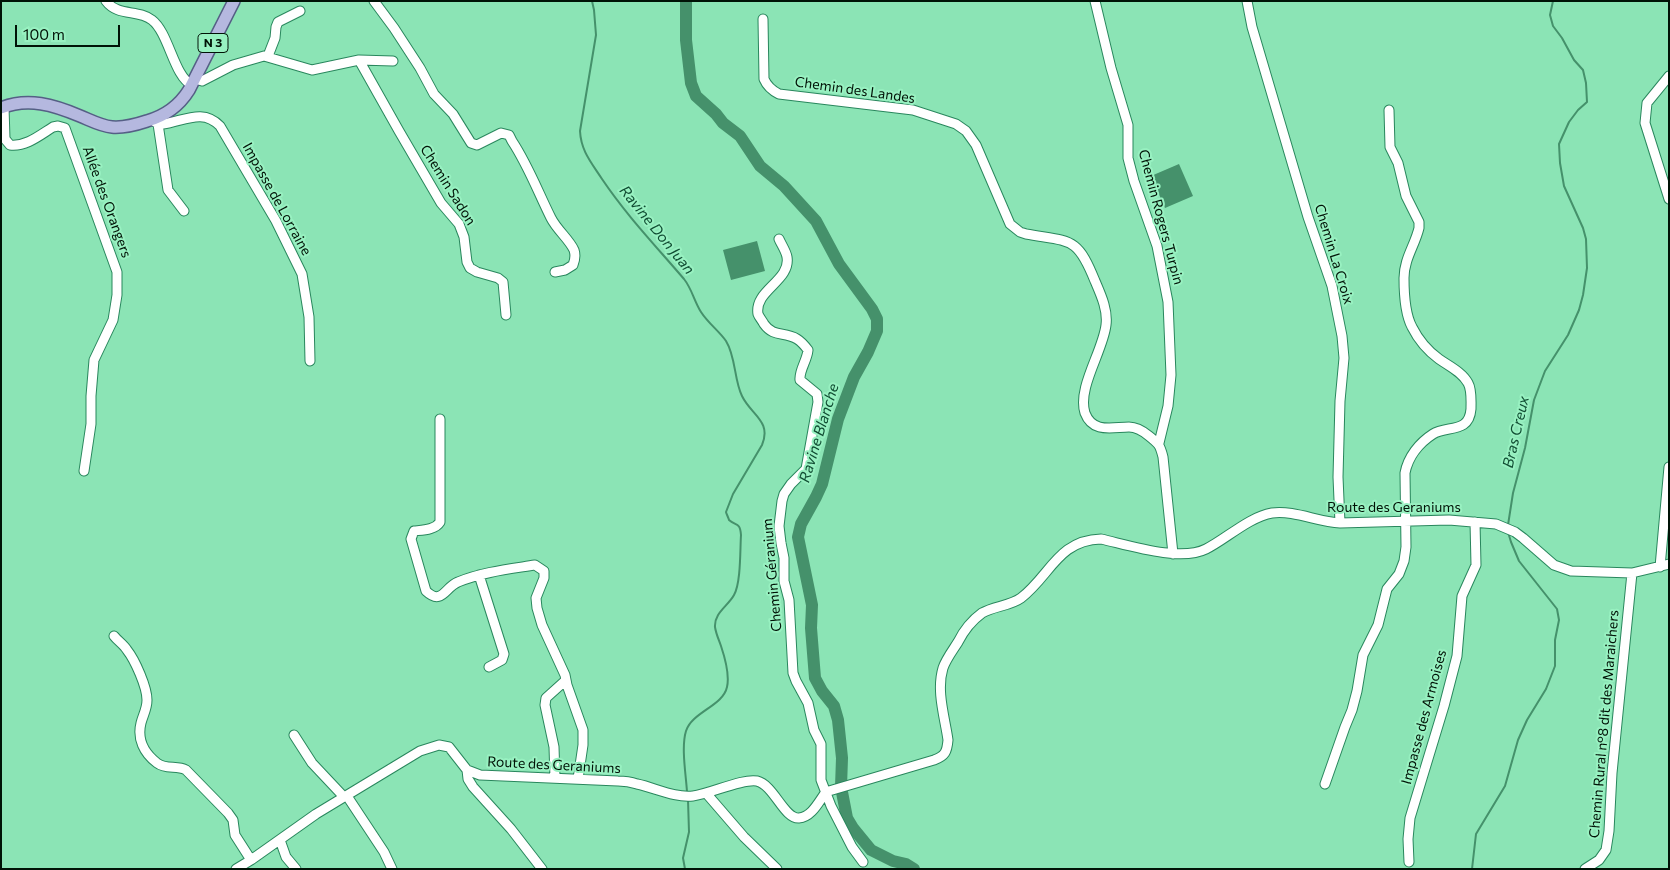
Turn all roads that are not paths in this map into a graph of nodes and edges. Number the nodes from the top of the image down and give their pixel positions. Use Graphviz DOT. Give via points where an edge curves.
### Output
graph roads {
  1 [pos="106,1"];
  2 [pos="234,1"];
  3 [pos="374,1"];
  4 [pos="1095,1"];
  5 [pos="1247,1"];
  6 [pos="300,11"];
  7 [pos="763,19"];
  8 [pos="268,56"];
  9 [pos="359,60"];
  10 [pos="393,61"];
  11 [pos="1669,76"];
  12 [pos="194,82"];
  13 [pos="2,107"];
  14 [pos="1388,110"];
  15 [pos="155,122"];
  16 [pos="1659,166"];
  17 [pos="1669,166"];
  18 [pos="1669,199"];
  19 [pos="184,211"];
  20 [pos="779,239"];
  21 [pos="555,272"];
  22 [pos="506,314"];
  23 [pos="310,361"];
  24 [pos="440,419"];
  25 [pos="1159,443"];
  26 [pos="1669,467"];
  27 [pos="84,471"];
  28 [pos="1405,522"];
  29 [pos="1475,522"];
  30 [pos="1340,523"];
  31 [pos="1172,554"];
  32 [pos="1664,565"];
  33 [pos="1632,573"];
  34 [pos="479,575"];
  35 [pos="114,636"];
  36 [pos="489,667"];
  37 [pos="566,680"];
  38 [pos="294,735"];
  39 [pos="467,770"];
  40 [pos="555,778"];
  41 [pos="578,779"];
  42 [pos="1325,784"];
  43 [pos="826,792"];
  44 [pos="706,793"];
  45 [pos="346,796"];
  46 [pos="280,840"];
  47 [pos="252,860"];
  48 [pos="863,862"];
  49 [pos="1408,862"];
  50 [pos="236,869"];
  51 [pos="296,869"];
  52 [pos="392,869"];
  53 [pos="542,869"];
  54 [pos="777,869"];
  55 [pos="1585,869"];
  1 -- 12 [label="street" via="114,9 153,20 185,81"];
  2 -- 12 [label="main road, N 3"];
  3 -- 21 [label="street" via="434,94 473,145 501,133 508,135 551,218 576,255 573,265"];
  4 -- 25 [label="street, Chemin Rogers Turpin" via="1128,125 1128,158 1157,246 1168,302 1171,375"];
  5 -- 30 [label="street, Chemin La Croix" via="1308,217 1332,286 1342,336"];
  6 -- 8 [label="street" via="278,22"];
  7 -- 25 [label="street, Chemin des Landes" via="764,78 772,91 913,110 956,124 976,145 1010,224 1020,232 1070,242 1079,248 1104,304 1107,324 1088,380 1085,413 1096,426 1110,429 1130,427 1141,430"];
  8 -- 9 [label="street" via="312,70"];
  8 -- 12 [label="street" via="233,65"];
  9 -- 10 [label="street"];
  9 -- 22 [label="street, Chemin Sadon" via="441,203 459,224 470,268 503,282"];
  11 -- 16 [label="street" via="1647,103 1645,123"];
  12 -- 15 [label="main road, N 3" via="185,97"];
  13 -- 15 [label="main road, N 3" via="18,102 45,104 112,127"];
  13 -- 27 [label="street, Allée des Orangers" via="5,139 10,145 27,142 53,127 64,128 117,272 113,320 94,360 92,424"];
  14 -- 28 [label="street" via="1390,147 1420,228 1405,264 1407,316 1411,327 1428,348 1462,376 1470,389 1471,411 1457,428 1433,434 1410,457 1405,473"];
  15 -- 19 [label="street" via="168,190"];
  15 -- 23 [label="street, Impasse de Lorraine" via="206,116 220,126 276,221 302,274 309,317"];
  16 -- 17 [label="street"];
  16 -- 18 [label="street"];
  20 -- 43 [label="street, Chemin Géranium" via="787,257 786,267 761,299 758,316 769,331 797,338 808,350 800,380 816,394 818,402 806,468 784,494 779,526 784,582 789,600 793,673 808,703 821,744 821,780"];
  24 -- 34 [label="street" via="440,522 433,528 414,532 411,539 426,591 432,596 438,597 456,582"];
  25 -- 31 [label="street"];
  26 -- 32 [label="street"];
  28 -- 29 [label="street, Route des Geraniums"];
  28 -- 30 [label="street, Route des Geraniums"];
  28 -- 42 [label="street" via="1406,547 1402,568 1387,589 1378,625 1363,655 1352,710"];
  29 -- 33 [label="street, Route des Geraniums" via="1496,524 1515,532 1563,569"];
  29 -- 49 [label="street, Impasse des Armoises" via="1476,565 1462,596 1457,656 1410,818"];
  30 -- 31 [label="street, Route des Geraniums" via="1274,513 1205,550"];
  31 -- 43 [label="street, Route des Geraniums" via="1101,539 1068,549 1020,598 991,608 966,627 942,672 940,689 948,740 944,756"];
  32 -- 33 [label="street, Route des Geraniums"];
  33 -- 55 [label="street, Chemin Rural n°8 dit des Maraichers" via="1606,850 1599,860"];
  34 -- 36 [label="street" via="504,654 502,660"];
  34 -- 37 [label="street" via="536,565 544,571 536,598 537,608"];
  35 -- 47 [label="street" via="131,655 147,694 140,730 142,745 159,764 186,770 228,813 233,820 235,835"];
  37 -- 40 [label="street" via="546,698 545,705 554,747"];
  37 -- 41 [label="street" via="583,730"];
  38 -- 45 [label="street" via="312,763"];
  39 -- 40 [label="street, Route des Geraniums" via="480,776"];
  39 -- 45 [label="street, Route des Geraniums" via="449,747 438,745 412,755"];
  39 -- 53 [label="street" via="473,787 512,828"];
  40 -- 41 [label="street, Route des Geraniums"];
  41 -- 44 [label="street, Route des Geraniums" via="636,783 678,796"];
  43 -- 44 [label="street, Route des Geraniums" via="807,816 798,818 788,813 773,793 758,781"];
  43 -- 48 [label="street, Chemin Géranium" via="852,847"];
  44 -- 54 [label="street"];
  45 -- 46 [label="street, Route des Geraniums"];
  45 -- 52 [label="street"];
  46 -- 47 [label="street, Route des Geraniums"];
  46 -- 51 [label="street" via="286,857"];
  47 -- 50 [label="street, Route des Geraniums"];
}
